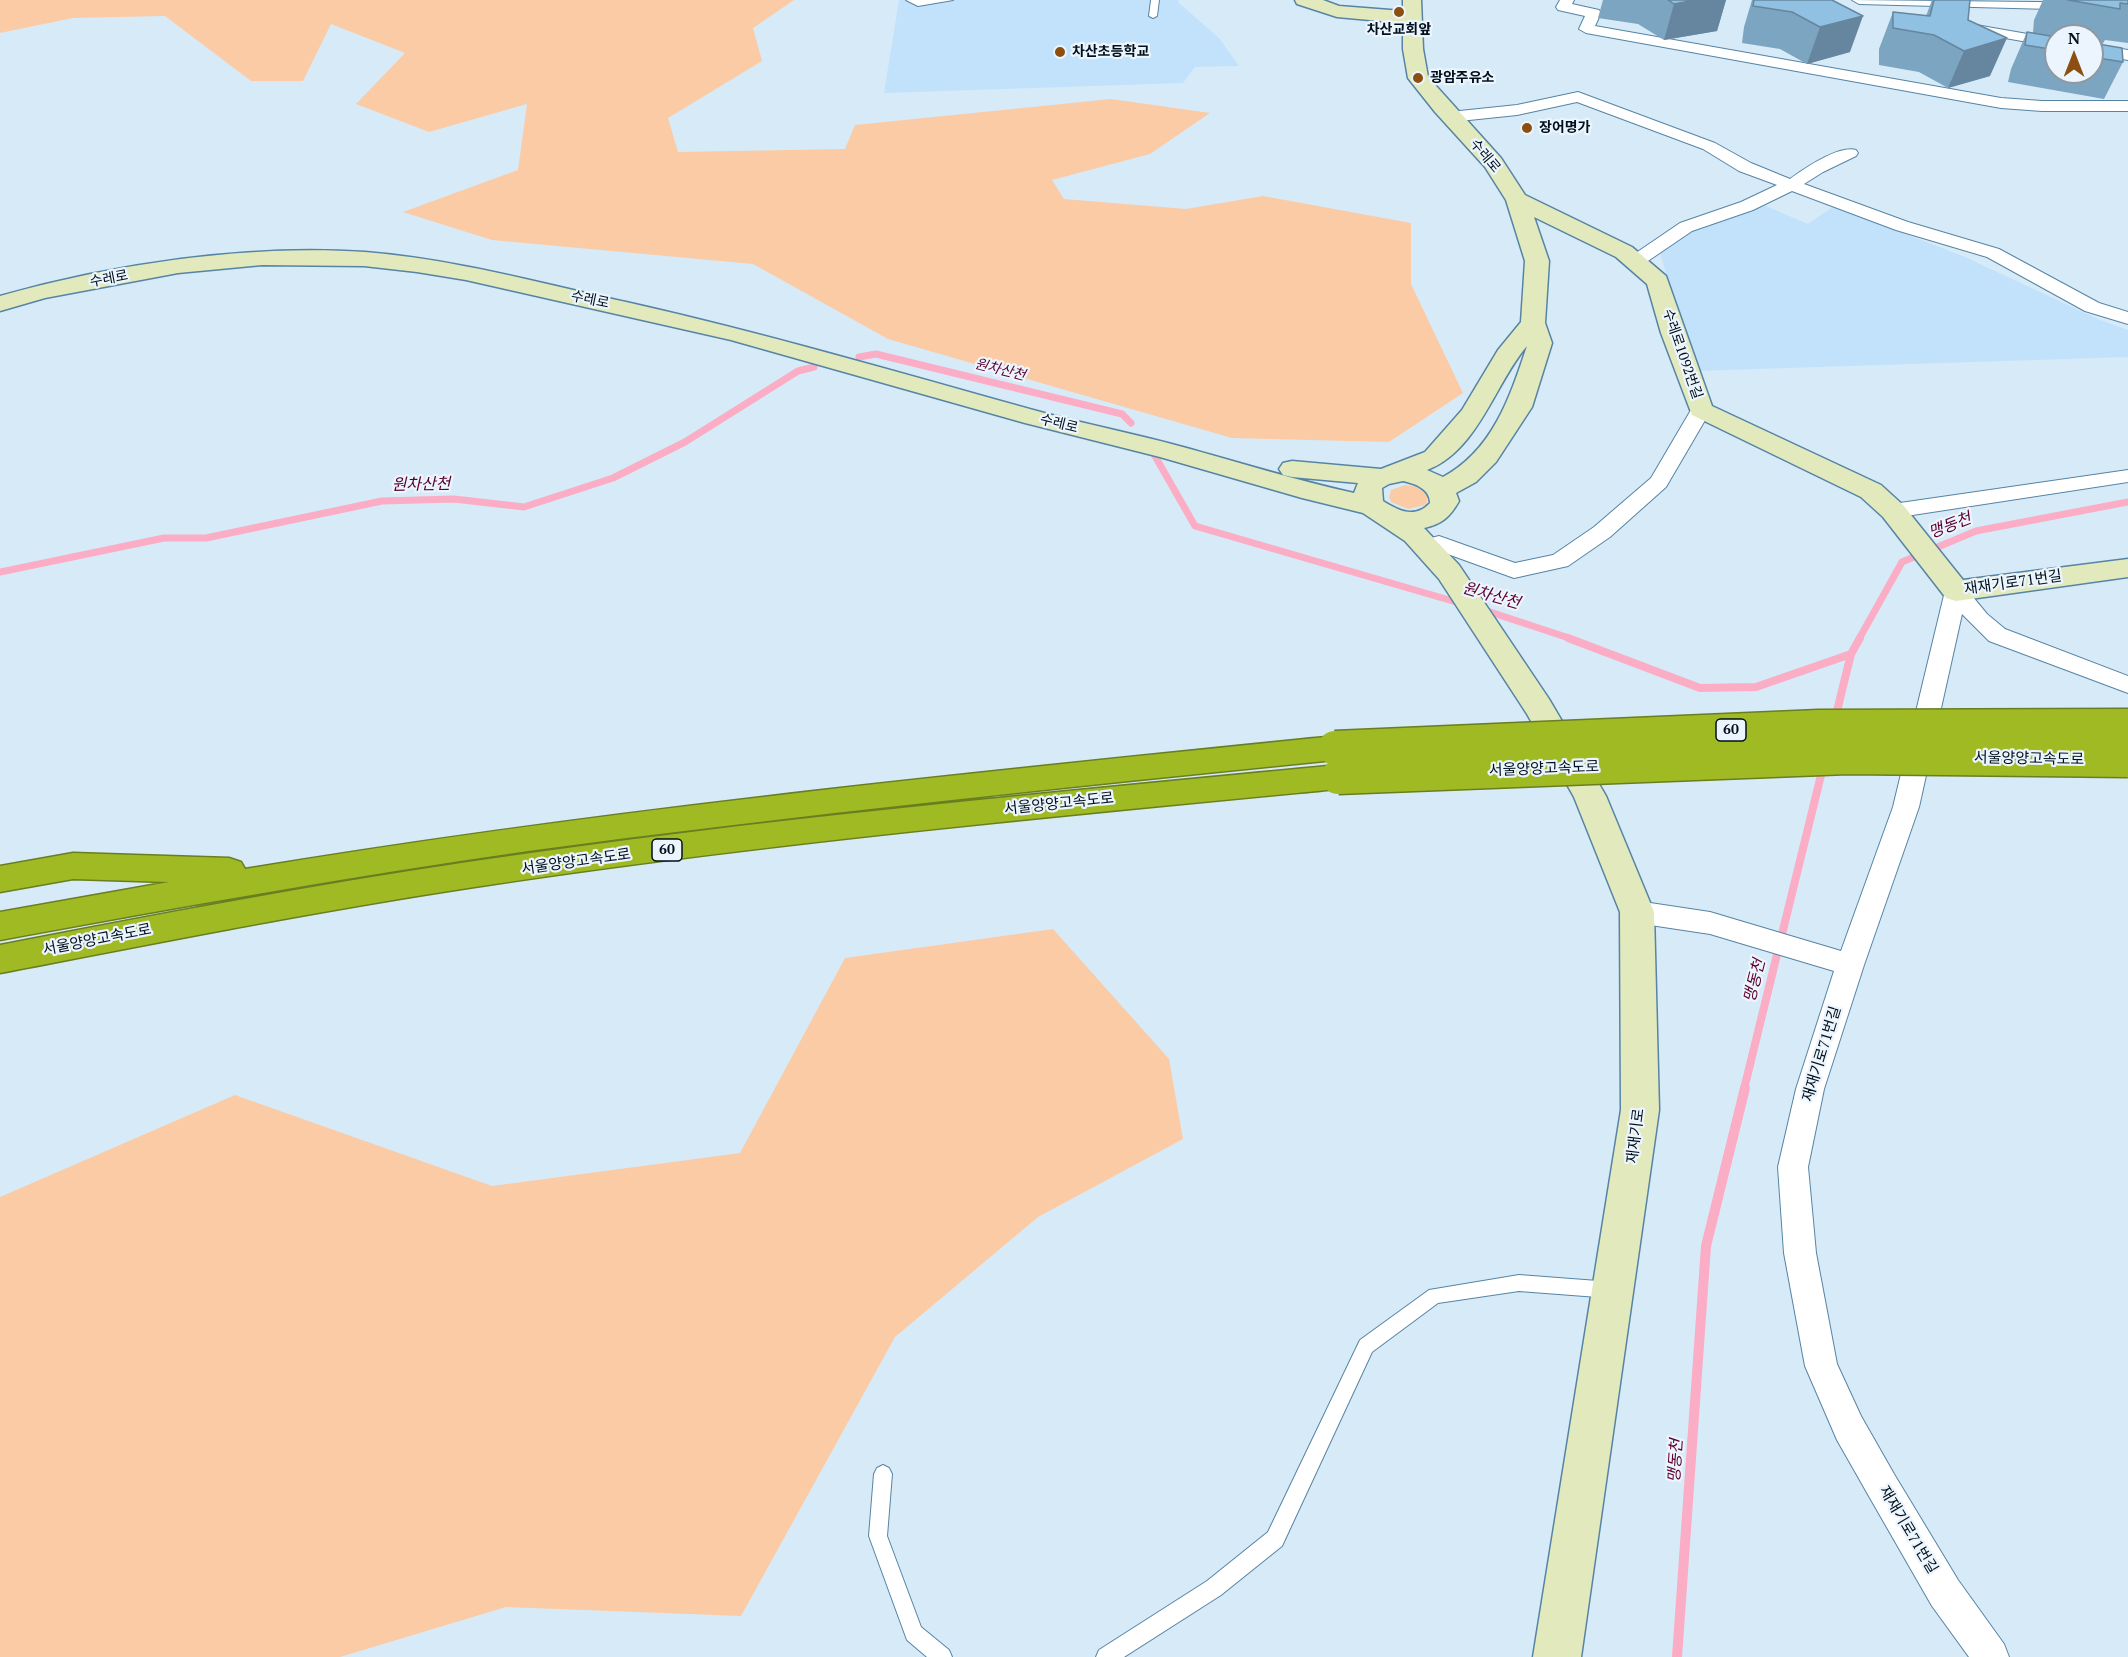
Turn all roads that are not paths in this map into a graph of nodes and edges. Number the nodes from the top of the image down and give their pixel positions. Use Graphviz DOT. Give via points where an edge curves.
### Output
graph roads {
  1 [pos="910,0"];
  2 [pos="949,0"];
  3 [pos="1155,0"];
  4 [pos="1304,0"];
  5 [pos="1568,0"];
  6 [pos="1852,3"];
  7 [pos="2128,7"];
  8 [pos="1413,9"];
  9 [pos="1153,16"];
  10 [pos="1900,16"];
  11 [pos="1943,23"];
  12 [pos="2044,41"];
  13 [pos="2104,51"];
  14 [pos="2128,55"];
  15 [pos="2128,106"];
  16 [pos="1450,117"];
  17 [pos="1850,153"];
  18 [pos="1791,185"];
  19 [pos="1516,200"];
  20 [pos="1636,261"];
  21 [pos="0,304"];
  22 [pos="2128,318"];
  23 [pos="1533,323"];
  24 [pos="1701,410"];
  25 [pos="1168,451"];
  26 [pos="1385,476"];
  27 [pos="2128,476"];
  28 [pos="1441,500"];
  29 [pos="1893,511"];
  30 [pos="1382,512"];
  31 [pos="1439,543"];
  32 [pos="2128,568"];
  33 [pos="1449,572"];
  34 [pos="1956,591"];
  35 [pos="2128,685"];
  36 [pos="2128,726"];
  37 [pos="2128,760"];
  38 [pos="1336,763"];
  39 [pos="297,873"];
  40 [pos="0,879"];
  41 [pos="1636,912"];
  42 [pos="0,926"];
  43 [pos="0,959"];
  44 [pos="1850,965"];
  45 [pos="1613,1290"];
  46 [pos="883,1474"];
  47 [pos="942,1657"];
  48 [pos="1106,1657"];
  49 [pos="1557,1657"];
  50 [pos="1991,1657"];
  1 -- 2 [label="lane" via="918,4"];
  3 -- 9 [label="lane"];
  4 -- 8 [label="main road" via="1337,11"];
  5 -- 15 [label="street" via="1563,7 1594,13 1586,29 2001,103"];
  6 -- 7 [label="street"];
  6 -- 10 [label="street"];
  8 -- 16 [label="main road, 수레로" via="1418,78"];
  11 -- 12 [label="street"];
  13 -- 14 [label="street"];
  16 -- 18 [label="street" via="1517,110 1578,97 1709,146 1745,167"];
  16 -- 19 [label="main road, 수레로" via="1493,163"];
  17 -- 18 [label="street"];
  18 -- 20 [label="street" via="1747,206 1686,227"];
  18 -- 22 [label="street" via="1993,254 2092,307"];
  19 -- 20 [label="main road, 수레로1092번길"];
  19 -- 23 [label="main road, 수레로" via="1537,261"];
  20 -- 24 [label="main road, 수레로1092번길" via="1659,281"];
  21 -- 25 [label="main road, 수레로" via="41,292 178,266 262,258 364,259 417,265 736,334 1034,418"];
  23 -- 26 [label="main road, 수레로" via="1510,350 1473,414 1434,458"];
  23 -- 28 [label="main road, 수레로" via="1540,343 1519,407 1486,456"];
  24 -- 29 [label="main road, 수레로1092번길" via="1871,491"];
  24 -- 31 [label="street" via="1659,482 1602,532 1560,561 1514,571"];
  25 -- 26 [label="main road, 수레로" via="1325,474"];
  25 -- 30 [label="main road, 수레로"];
  26 -- 28 [label="main road" via="1403,473 1432,482"];
  26 -- 30 [label="main road" via="1368,490 1368,498"];
  27 -- 29 [label="street"];
  28 -- 30 [label="main road" via="1432,518 1420,521"];
  28 -- 31 [label="main road"];
  29 -- 34 [label="main road, 수레로1092번길"];
  30 -- 33 [label="main road" via="1415,535"];
  31 -- 33 [label="main road"];
  32 -- 34 [label="main road, 재재기로71번길"];
  33 -- 41 [label="main road, 재재기로" via="1538,706 1590,796"];
  34 -- 35 [label="street" via="1997,635"];
  34 -- 44 [label="street, 재재기로71번길" via="1906,807"];
  36 -- 38 [label="highway, 서울양양고속도로 / 60, bridge" via="1819,727"];
  37 -- 38 [label="highway, 서울양양고속도로 / 60, bridge" via="1848,757"];
  38 -- 39 [label="highway, 서울양양고속도로 / 60" via="962,786 622,826"];
  38 -- 43 [label="highway, 서울양양고속도로 / 60" via="970,813 595,858 347,894"];
  39 -- 40 [label="highway" via="73,866"];
  39 -- 42 [label="highway, 서울양양고속도로 / 60"];
  41 -- 44 [label="street" via="1710,923"];
  41 -- 45 [label="main road, 재재기로" via="1640,1110"];
  44 -- 50 [label="street, 재재기로71번길" via="1810,1089 1793,1167 1800,1253 1821,1366 1849,1428 1887,1496 1945,1593"];
  45 -- 48 [label="lane" via="1519,1283 1435,1296 1366,1346 1275,1539 1214,1588"];
  45 -- 49 [label="main road, 재재기로"];
  46 -- 47 [label="lane" via="878,1536 914,1633"];
}
